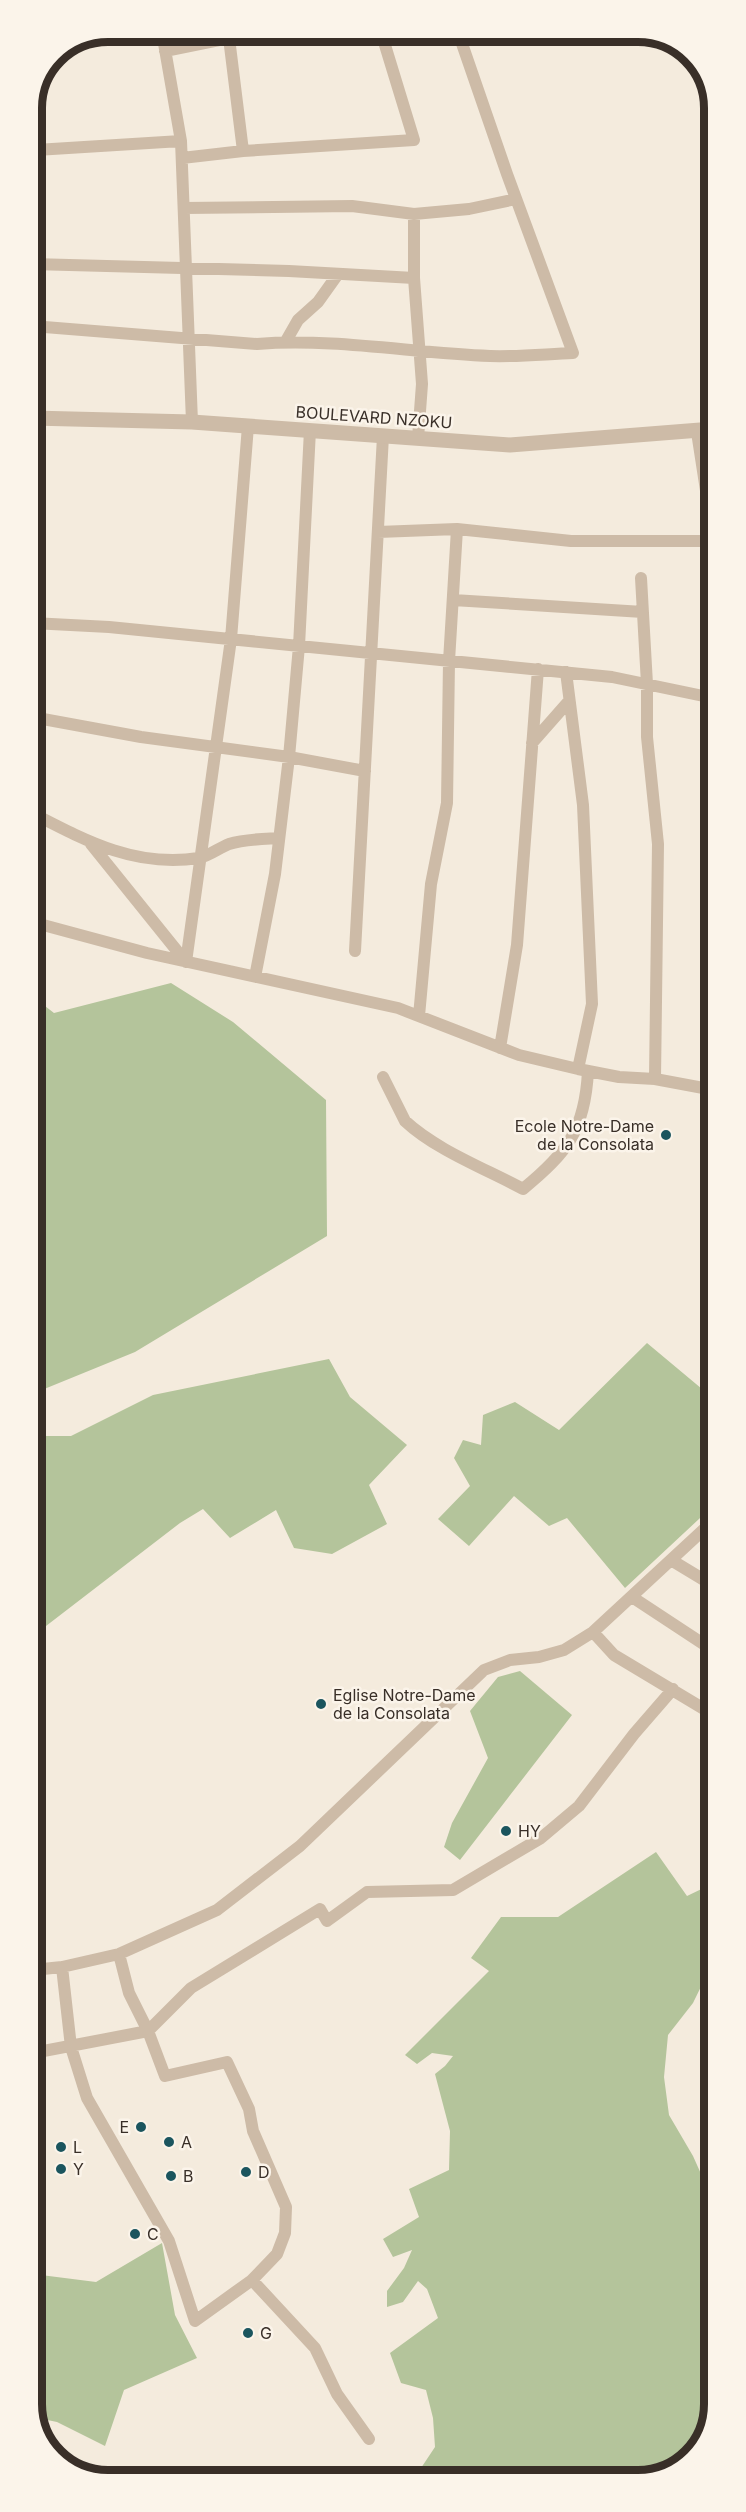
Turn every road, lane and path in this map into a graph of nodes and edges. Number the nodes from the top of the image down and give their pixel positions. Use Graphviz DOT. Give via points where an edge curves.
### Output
graph roads {
  1 [pos="164,42"];
  2 [pos="209,42"];
  3 [pos="229,42"];
  4 [pos="384,42"];
  5 [pos="461,42"];
  6 [pos="165,51"];
  7 [pos="181,141"];
  8 [pos="42,150"];
  9 [pos="243,151"];
  10 [pos="182,158"];
  11 [pos="516,199"];
  12 [pos="184,207"];
  13 [pos="414,214"];
  14 [pos="42,264"];
  15 [pos="185,268"];
  16 [pos="338,274"];
  17 [pos="414,278"];
  18 [pos="42,327"];
  19 [pos="188,338"];
  20 [pos="286,341"];
  21 [pos="419,350"];
  22 [pos="42,418"];
  23 [pos="192,422"];
  24 [pos="248,426"];
  25 [pos="310,430"];
  26 [pos="704,431"];
  27 [pos="697,432"];
  28 [pos="383,436"];
  29 [pos="418,438"];
  30 [pos="704,478"];
  31 [pos="458,529"];
  32 [pos="378,532"];
  33 [pos="704,542"];
  34 [pos="641,578"];
  35 [pos="453,600"];
  36 [pos="643,612"];
  37 [pos="42,624"];
  38 [pos="231,639"];
  39 [pos="299,646"];
  40 [pos="372,653"];
  41 [pos="449,661"];
  42 [pos="538,669"];
  43 [pos="566,672"];
  44 [pos="647,684"];
  45 [pos="704,696"];
  46 [pos="569,701"];
  47 [pos="42,719"];
  48 [pos="532,743"];
  49 [pos="217,748"];
  50 [pos="288,757"];
  51 [pos="365,771"];
  52 [pos="42,818"];
  53 [pos="279,838"];
  54 [pos="92,843"];
  55 [pos="201,857"];
  56 [pos="42,925"];
  57 [pos="355,951"];
  58 [pos="186,962"];
  59 [pos="255,977"];
  60 [pos="419,1016"];
  61 [pos="500,1048"];
  62 [pos="583,1070"];
  63 [pos="383,1077"];
  64 [pos="655,1078"];
  65 [pos="704,1088"];
  66 [pos="704,1529"];
  67 [pos="671,1560"];
  68 [pos="704,1580"];
  69 [pos="632,1596"];
  70 [pos="593,1632"];
  71 [pos="704,1644"];
  72 [pos="673,1689"];
  73 [pos="704,1709"];
  74 [pos="119,1954"];
  75 [pos="62,1967"];
  76 [pos="42,1969"];
  77 [pos="148,2031"];
  78 [pos="71,2047"];
  79 [pos="42,2052"];
  80 [pos="252,2280"];
  81 [pos="369,2439"];
  1 -- 6 [label="street"];
  2 -- 6 [label="street"];
  3 -- 9 [label="street"];
  4 -- 9 [label="street" via="414,140"];
  5 -- 11 [label="street"];
  6 -- 7 [label="street"];
  7 -- 8 [label="street"];
  7 -- 10 [label="street"];
  9 -- 10 [label="street"];
  10 -- 12 [label="street"];
  11 -- 13 [label="street" via="469,209"];
  11 -- 21 [label="street" via="573,353 491,356"];
  12 -- 13 [label="street" via="352,206"];
  12 -- 15 [label="street"];
  13 -- 17 [label="street"];
  14 -- 15 [label="street"];
  15 -- 16 [label="street"];
  15 -- 19 [label="street"];
  16 -- 17 [label="street"];
  16 -- 20 [label="street" via="318,303 298,320"];
  17 -- 21 [label="street"];
  18 -- 19 [label="street"];
  19 -- 20 [label="street" via="257,344"];
  19 -- 23 [label="street"];
  20 -- 21 [label="street"];
  21 -- 29 [label="street" via="422,384"];
  22 -- 23 [label="street, BOULEVARD NZOKU"];
  23 -- 24 [label="street, BOULEVARD NZOKU"];
  24 -- 25 [label="street, BOULEVARD NZOKU"];
  24 -- 38 [label="street"];
  25 -- 28 [label="street, BOULEVARD NZOKU"];
  25 -- 39 [label="street"];
  26 -- 27 [label="street, BOULEVARD NZOKU"];
  27 -- 29 [label="street, BOULEVARD NZOKU" via="510,445"];
  27 -- 30 [label="street"];
  28 -- 29 [label="street, BOULEVARD NZOKU"];
  28 -- 32 [label="street"];
  31 -- 32 [label="street"];
  31 -- 33 [label="street" via="571,541"];
  31 -- 35 [label="street"];
  32 -- 40 [label="street"];
  34 -- 36 [label="street"];
  35 -- 36 [label="street"];
  35 -- 41 [label="street"];
  36 -- 44 [label="street"];
  37 -- 38 [label="street"];
  38 -- 39 [label="street"];
  38 -- 49 [label="street"];
  39 -- 40 [label="street"];
  39 -- 50 [label="street"];
  40 -- 41 [label="street"];
  40 -- 51 [label="street"];
  41 -- 42 [label="street"];
  41 -- 60 [label="street" via="447,803 431,884"];
  42 -- 43 [label="street"];
  42 -- 48 [label="street"];
  43 -- 44 [label="street"];
  43 -- 46 [label="street"];
  44 -- 45 [label="street"];
  44 -- 64 [label="street" via="647,737 658,844"];
  46 -- 48 [label="street"];
  46 -- 62 [label="street" via="582,805 592,1004"];
  47 -- 49 [label="street"];
  48 -- 61 [label="street" via="517,945"];
  49 -- 50 [label="street"];
  49 -- 55 [label="street"];
  50 -- 51 [label="street"];
  50 -- 53 [label="street"];
  51 -- 57 [label="street"];
  52 -- 54 [label="street"];
  53 -- 55 [label="street" via="228,844"];
  53 -- 59 [label="street"];
  54 -- 55 [label="street" via="149,860"];
  54 -- 58 [label="street"];
  55 -- 58 [label="street"];
  56 -- 58 [label="street"];
  58 -- 59 [label="street"];
  59 -- 60 [label="street"];
  60 -- 61 [label="street"];
  61 -- 62 [label="street"];
  62 -- 63 [label="street" via="587,1083 573,1138 560,1156 523,1189 429,1139 405,1121"];
  62 -- 64 [label="street"];
  64 -- 65 [label="street"];
  66 -- 67 [label="street"];
  67 -- 68 [label="street"];
  67 -- 69 [label="street"];
  69 -- 70 [label="street"];
  69 -- 71 [label="street"];
  70 -- 72 [label="street" via="614,1655"];
  70 -- 74 [label="street" via="564,1650 510,1659 484,1670 291,1854 218,1910"];
  72 -- 73 [label="street"];
  72 -- 77 [label="street" via="579,1806 541,1838 453,1890 367,1892 327,1921 320,1909 191,1988"];
  74 -- 75 [label="street"];
  74 -- 77 [label="street" via="129,1994"];
  75 -- 76 [label="street"];
  75 -- 78 [label="street"];
  77 -- 78 [label="street"];
  77 -- 80 [label="street" via="165,2076 227,2062 249,2109 253,2131 286,2207 285,2233 277,2254"];
  78 -- 79 [label="street"];
  78 -- 80 [label="street" via="87,2098 169,2241 195,2321"];
  80 -- 81 [label="street" via="315,2348 337,2394"];
}
